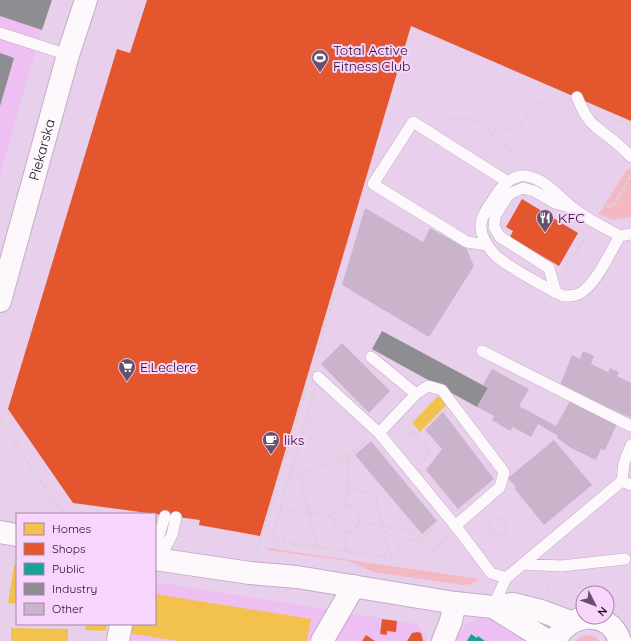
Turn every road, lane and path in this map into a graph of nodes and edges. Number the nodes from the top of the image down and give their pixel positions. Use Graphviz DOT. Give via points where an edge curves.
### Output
graph roads {
  1 [pos="86,0"];
  2 [pos="0,33"];
  3 [pos="68,55"];
  4 [pos="577,97"];
  5 [pos="561,102"];
  6 [pos="491,131"];
  7 [pos="631,157"];
  8 [pos="508,182"];
  9 [pos="573,208"];
  10 [pos="580,232"];
  11 [pos="631,234"];
  12 [pos="620,236"];
  13 [pos="486,245"];
  14 [pos="565,269"];
  15 [pos="335,292"];
  16 [pos="556,293"];
  17 [pos="0,301"];
  18 [pos="482,351"];
  19 [pos="371,357"];
  20 [pos="315,372"];
  21 [pos="307,383"];
  22 [pos="416,394"];
  23 [pos="397,414"];
  24 [pos="307,417"];
  25 [pos="0,420"];
  26 [pos="631,426"];
  27 [pos="375,435"];
  28 [pos="631,446"];
  29 [pos="348,456"];
  30 [pos="417,465"];
  31 [pos="291,472"];
  32 [pos="299,475"];
  33 [pos="627,483"];
  34 [pos="347,488"];
  35 [pos="346,506"];
  36 [pos="280,508"];
  37 [pos="62,513"];
  38 [pos="309,513"];
  39 [pos="165,516"];
  40 [pos="176,517"];
  41 [pos="334,517"];
  42 [pos="359,522"];
  43 [pos="441,522"];
  44 [pos="383,526"];
  45 [pos="456,527"];
  46 [pos="506,527"];
  47 [pos="0,532"];
  48 [pos="346,532"];
  49 [pos="16,535"];
  50 [pos="420,540"];
  51 [pos="318,547"];
  52 [pos="257,551"];
  53 [pos="345,551"];
  54 [pos="391,558"];
  55 [pos="157,559"];
  56 [pos="625,559"];
  57 [pos="523,564"];
  58 [pos="506,578"];
  59 [pos="354,586"];
  60 [pos="455,603"];
  61 [pos="493,606"];
  62 [pos="570,622"];
  63 [pos="121,625"];
  64 [pos="623,638"];
  65 [pos="118,641"];
  66 [pos="322,641"];
  67 [pos="442,641"];
  68 [pos="548,641"];
  69 [pos="555,641"];
  1 -- 3 [label="street, Piekarska"];
  2 -- 3 [label="lane"];
  3 -- 17 [label="street, Piekarska"];
  4 -- 7 [label="lane" via="581,108 594,126 611,137"];
  5 -- 6 [label="path" via="559,101 554,109 544,103 538,103 515,127"];
  8 -- 9 [label="lane" via="524,175 533,178 560,194"];
  8 -- 13 [label="lane" via="484,214 481,224"];
  8 -- 13 [label="lane" via="413,122 373,184 467,242"];
  9 -- 12 [label="lane"];
  9 -- 16 [label="lane" via="555,203 523,188 511,192 494,221 494,227 500,237 549,268"];
  10 -- 14 [label="path" via="587,235"];
  11 -- 12 [label="lane"];
  12 -- 16 [label="lane" via="590,285 573,296"];
  13 -- 16 [label="lane" via="495,256"];
  15 -- 20 [label="path"];
  18 -- 26 [label="lane"];
  19 -- 22 [label="lane"];
  20 -- 24 [label="path"];
  20 -- 27 [label="lane"];
  21 -- 52 [label="path"];
  22 -- 23 [label="lane"];
  22 -- 45 [label="lane" via="428,386 442,390 504,472 500,487"];
  23 -- 27 [label="lane"];
  23 -- 30 [label="path" via="431,453"];
  24 -- 29 [label="path"];
  24 -- 31 [label="path"];
  25 -- 37 [label="path"];
  27 -- 29 [label="path"];
  27 -- 45 [label="lane"];
  28 -- 33 [label="lane" via="624,463"];
  29 -- 32 [label="path"];
  29 -- 34 [label="path"];
  31 -- 32 [label="path"];
  31 -- 36 [label="path"];
  32 -- 38 [label="path"];
  33 -- 57 [label="lane"];
  34 -- 35 [label="path"];
  34 -- 44 [label="path" via="375,494"];
  35 -- 41 [label="path" via="338,509"];
  35 -- 42 [label="path" via="356,512"];
  36 -- 38 [label="path"];
  36 -- 51 [label="path" via="271,540"];
  38 -- 41 [label="path"];
  38 -- 51 [label="path"];
  39 -- 55 [label="lane" via="156,542"];
  40 -- 55 [label="lane" via="172,535"];
  41 -- 48 [label="path" via="335,526"];
  42 -- 44 [label="path"];
  42 -- 48 [label="path" via="354,530"];
  43 -- 50 [label="path"];
  44 -- 50 [label="path" via="410,531"];
  44 -- 54 [label="path"];
  45 -- 50 [label="path" via="432,551"];
  45 -- 58 [label="lane" via="491,573"];
  46 -- 46 [label="path" via="504,521 495,518 488,523 487,529 493,536 499,536 504,534"];
  47 -- 49 [label="street"];
  48 -- 53 [label="path"];
  50 -- 54 [label="path" via="409,539"];
  51 -- 53 [label="path"];
  53 -- 54 [label="path"];
  55 -- 59 [label="street"];
  56 -- 57 [label="lane" via="560,566"];
  57 -- 58 [label="lane"];
  58 -- 61 [label="lane"];
  59 -- 60 [label="street"];
  59 -- 66 [label="street"];
  60 -- 61 [label="street"];
  60 -- 67 [label="street"];
  61 -- 62 [label="street" via="512,604"];
  61 -- 68 [label="street"];
  62 -- 64 [label="street" via="596,618"];
  62 -- 69 [label="street"];
  63 -- 65 [label="street"];
}
